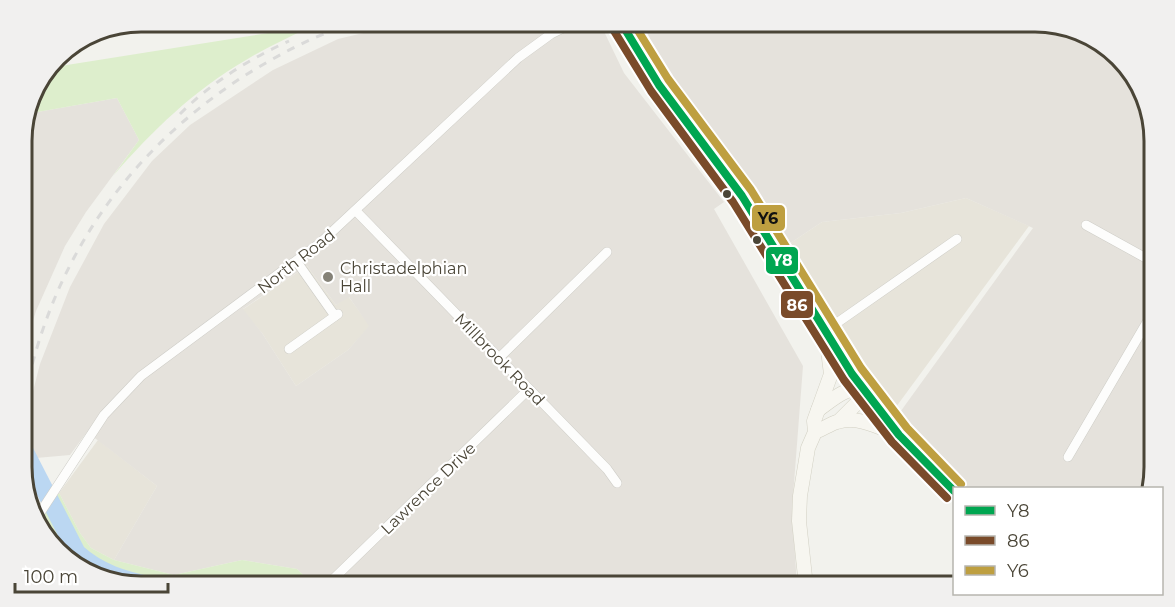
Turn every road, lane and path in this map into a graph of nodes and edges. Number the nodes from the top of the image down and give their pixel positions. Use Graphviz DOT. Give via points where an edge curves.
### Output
graph roads {
  1 [pos="555,32"];
  2 [pos="627,32"];
  3 [pos="356,211"];
  4 [pos="1086,225"];
  5 [pos="957,239"];
  6 [pos="607,252"];
  7 [pos="1144,257"];
  8 [pos="297,262"];
  9 [pos="1144,327"];
  10 [pos="825,333"];
  11 [pos="289,349"];
  12 [pos="499,358"];
  13 [pos="529,389"];
  14 [pos="862,389"];
  15 [pos="818,410"];
  16 [pos="839,421"];
  17 [pos="815,432"];
  18 [pos="899,435"];
  19 [pos="1068,457"];
  20 [pos="617,483"];
  21 [pos="953,491"];
  22 [pos="41,510"];
  23 [pos="805,575"];
  24 [pos="337,576"];
  1 -- 3 [label="street, North Road" via="518,58"];
  2 -- 10 [label="main road" via="659,85 742,196"];
  3 -- 8 [label="street, North Road"];
  3 -- 12 [label="street, Millbrook Road"];
  4 -- 7 [label="street"];
  5 -- 10 [label="street"];
  6 -- 12 [label="street"];
  8 -- 11 [label="street" via="337,314"];
  8 -- 22 [label="street, North Road" via="141,376 104,415"];
  9 -- 19 [label="street"];
  10 -- 14 [label="main road"];
  10 -- 15 [label="main road" via="831,374"];
  12 -- 13 [label="street, Millbrook Road"];
  13 -- 20 [label="street, Millbrook Road"];
  13 -- 24 [label="street, Lawrence Drive"];
  14 -- 15 [label="main road" via="846,391"];
  14 -- 16 [label="main road" via="861,399"];
  14 -- 18 [label="main road"];
  15 -- 17 [label="main road"];
  16 -- 17 [label="main road"];
  16 -- 18 [label="main road" via="868,423"];
  17 -- 23 [label="main road" via="808,448 800,496"];
  18 -- 21 [label="main road"];
}
